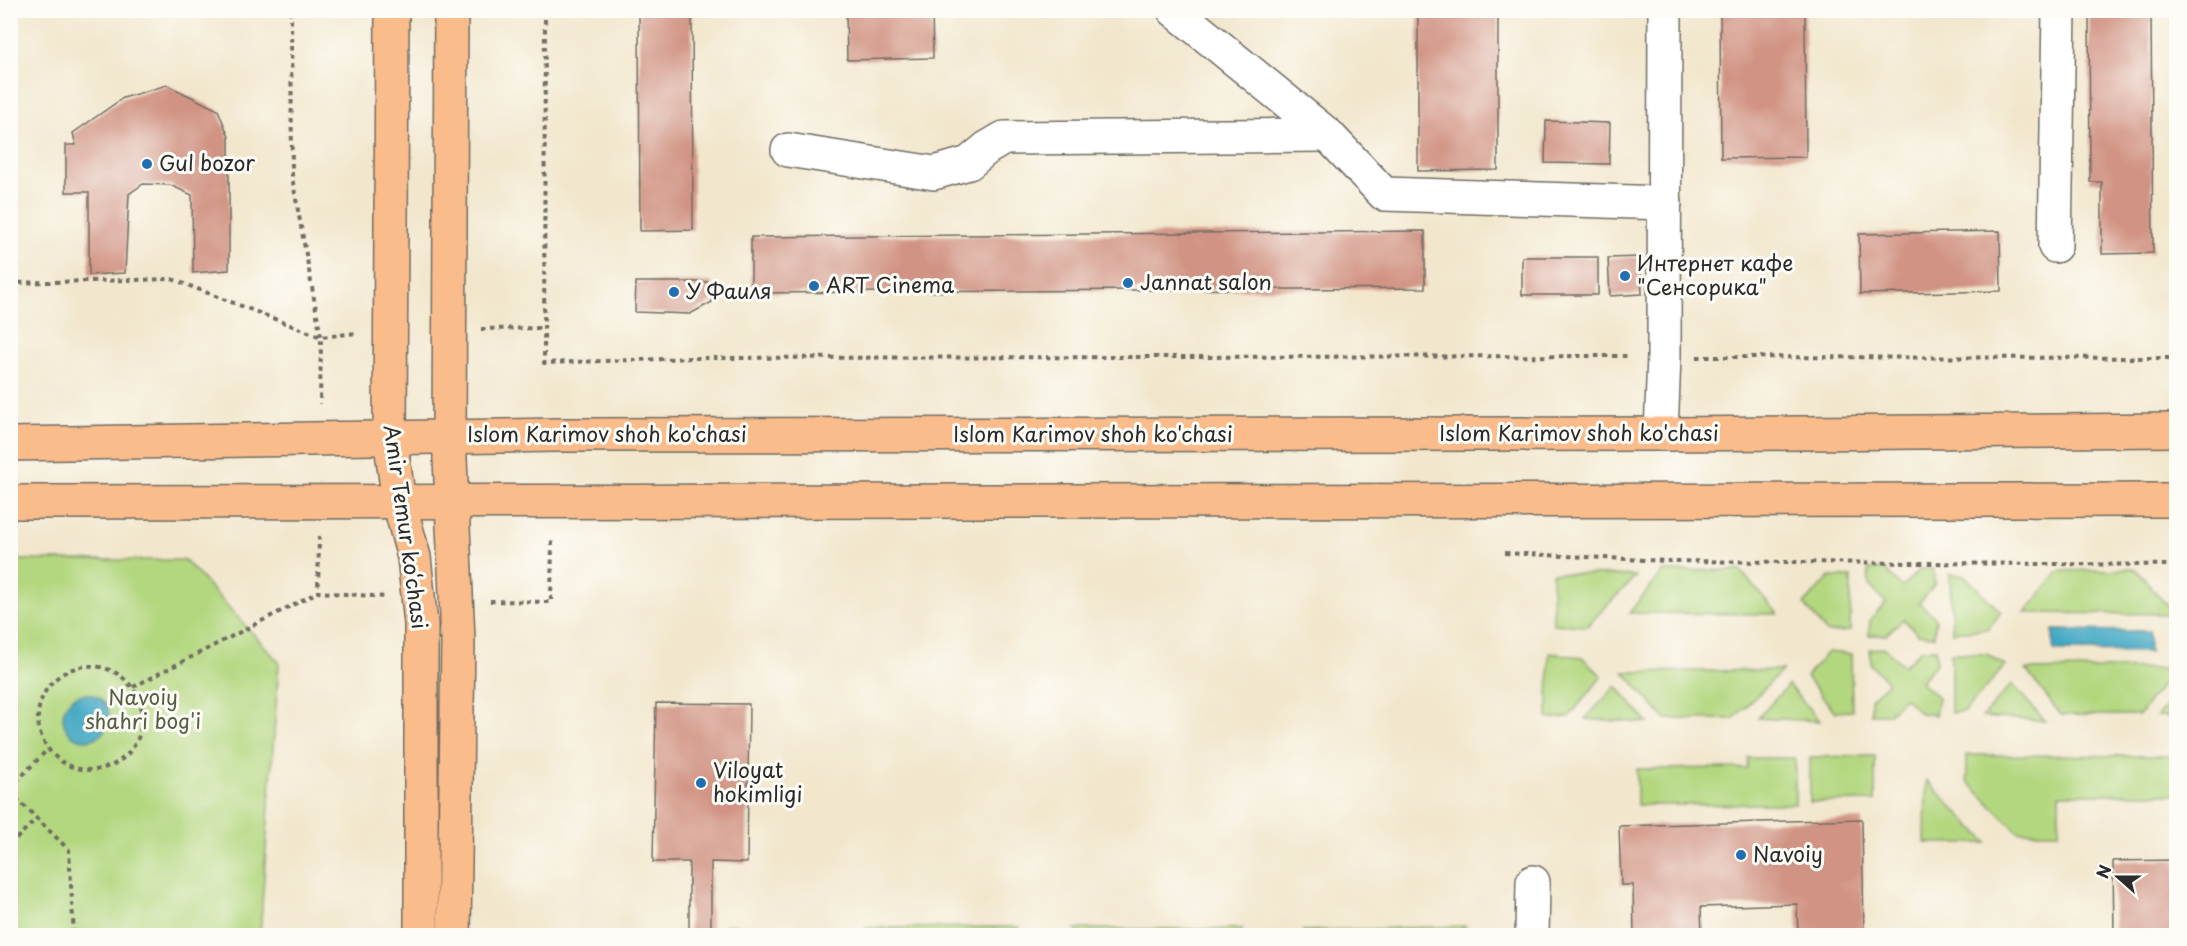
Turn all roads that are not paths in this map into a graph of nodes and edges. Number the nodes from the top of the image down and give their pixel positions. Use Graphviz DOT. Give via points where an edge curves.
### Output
graph roads {
  1 [pos="392,10"];
  2 [pos="452,10"];
  3 [pos="1174,10"];
  4 [pos="1665,10"];
  5 [pos="2059,10"];
  6 [pos="1328,135"];
  7 [pos="788,150"];
  8 [pos="1665,203"];
  9 [pos="2055,246"];
  10 [pos="2176,430"];
  11 [pos="1661,434"];
  12 [pos="449,436"];
  13 [pos="390,437"];
  14 [pos="10,444"];
  15 [pos="2176,500"];
  16 [pos="10,502"];
  17 [pos="399,502"];
  18 [pos="451,502"];
  19 [pos="1533,882"];
  20 [pos="421,936"];
  21 [pos="454,936"];
  22 [pos="1533,936"];
  1 -- 13 [label="main road, Amir Temur ko‘chasi"];
  2 -- 12 [label="main road, Amir Temur ko‘chasi"];
  3 -- 6 [label="street"];
  4 -- 8 [label="street"];
  5 -- 9 [label="street"];
  6 -- 7 [label="street" via="1004,138 969,163 934,174"];
  6 -- 8 [label="street" via="1384,194"];
  8 -- 11 [label="street"];
  10 -- 11 [label="main road, Islom Karimov shoh ko'chasi"];
  11 -- 12 [label="main road, Islom Karimov shoh ko'chasi"];
  12 -- 13 [label="main road, Islom Karimov shoh ko'chasi"];
  12 -- 18 [label="main road, Amir Temur ko‘chasi"];
  13 -- 14 [label="main road, Islom Karimov shoh ko'chasi"];
  13 -- 17 [label="main road, Amir Temur ko‘chasi"];
  15 -- 18 [label="main road"];
  16 -- 17 [label="main road"];
  17 -- 18 [label="main road"];
  17 -- 20 [label="main road, Amir Temur ko‘chasi" via="414,557 421,624"];
  18 -- 21 [label="main road, Amir Temur ko‘chasi" via="458,639"];
  19 -- 22 [label="street"];
}
